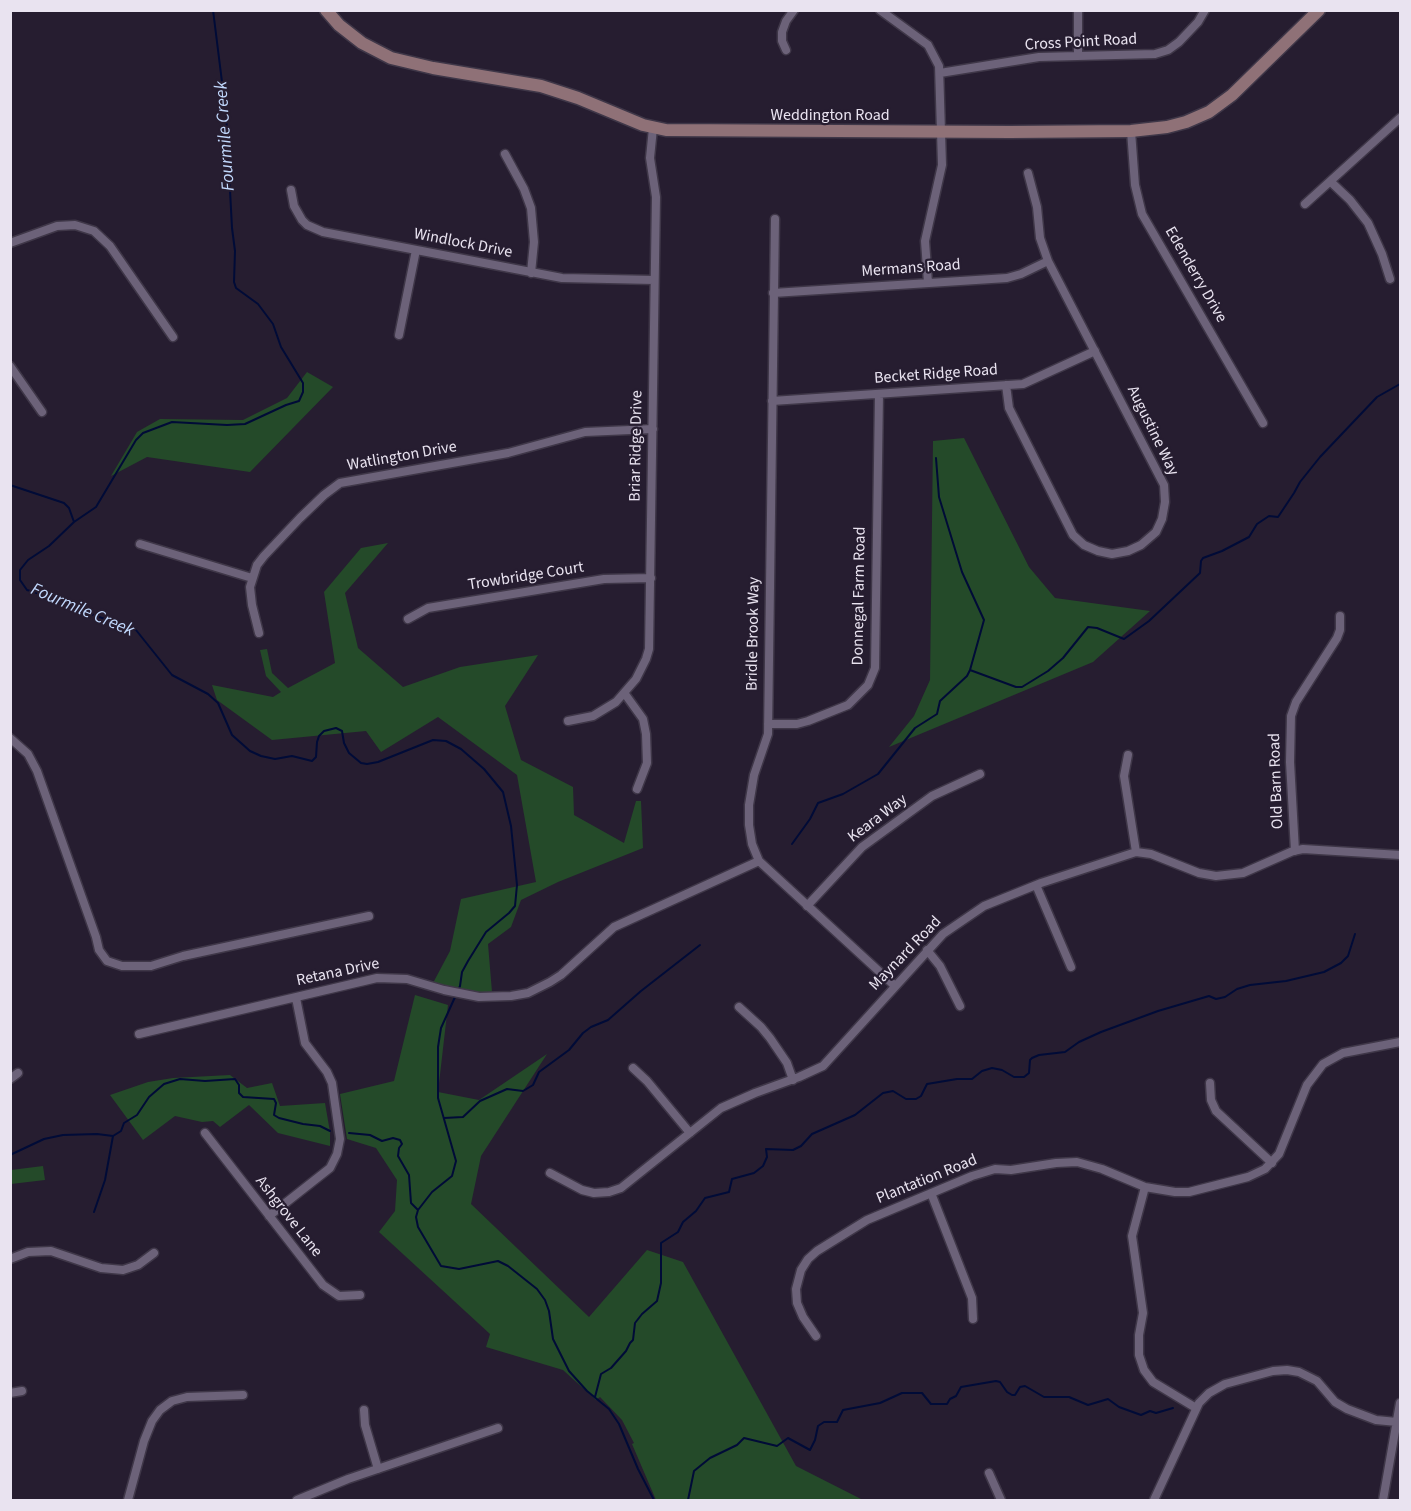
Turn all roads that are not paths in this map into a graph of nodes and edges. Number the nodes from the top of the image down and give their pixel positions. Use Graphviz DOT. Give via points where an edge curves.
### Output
graph roads {
  1 [pos="326,10"];
  2 [pos="794,10"];
  3 [pos="880,10"];
  4 [pos="1078,10"];
  5 [pos="1205,10"];
  6 [pos="1319,10"];
  7 [pos="786,50"];
  8 [pos="1078,54"];
  9 [pos="940,73"];
  10 [pos="1401,118"];
  11 [pos="652,128"];
  12 [pos="1131,131"];
  13 [pos="940,132"];
  14 [pos="504,154"];
  15 [pos="1028,173"];
  16 [pos="1331,182"];
  17 [pos="291,190"];
  18 [pos="1305,204"];
  19 [pos="775,219"];
  20 [pos="10,243"];
  21 [pos="416,250"];
  22 [pos="1048,261"];
  23 [pos="531,273"];
  24 [pos="1390,279"];
  25 [pos="654,280"];
  26 [pos="928,283"];
  27 [pos="773,293"];
  28 [pos="399,335"];
  29 [pos="173,337"];
  30 [pos="1095,351"];
  31 [pos="10,366"];
  32 [pos="1006,386"];
  33 [pos="879,394"];
  34 [pos="772,401"];
  35 [pos="42,412"];
  36 [pos="1263,423"];
  37 [pos="653,429"];
  38 [pos="140,544"];
  39 [pos="252,578"];
  40 [pos="651,578"];
  41 [pos="1340,616"];
  42 [pos="408,619"];
  43 [pos="260,633"];
  44 [pos="625,694"];
  45 [pos="568,721"];
  46 [pos="768,724"];
  47 [pos="10,738"];
  48 [pos="1128,755"];
  49 [pos="980,774"];
  50 [pos="637,789"];
  51 [pos="1295,851"];
  52 [pos="1136,852"];
  53 [pos="1401,855"];
  54 [pos="759,861"];
  55 [pos="1036,885"];
  56 [pos="807,906"];
  57 [pos="369,916"];
  58 [pos="927,950"];
  59 [pos="1071,967"];
  60 [pos="895,986"];
  61 [pos="296,998"];
  62 [pos="960,1006"];
  63 [pos="739,1007"];
  64 [pos="139,1034"];
  65 [pos="1401,1041"];
  66 [pos="633,1068"];
  67 [pos="793,1080"];
  68 [pos="1209,1083"];
  69 [pos="205,1133"];
  70 [pos="690,1133"];
  71 [pos="1272,1163"];
  72 [pos="550,1173"];
  73 [pos="1145,1187"];
  74 [pos="931,1193"];
  75 [pos="269,1216"];
  76 [pos="154,1253"];
  77 [pos="10,1259"];
  78 [pos="360,1295"];
  79 [pos="973,1318"];
  80 [pos="816,1336"];
  81 [pos="22,1391"];
  82 [pos="10,1393"];
  83 [pos="243,1395"];
  84 [pos="1401,1403"];
  85 [pos="1196,1408"];
  86 [pos="364,1410"];
  87 [pos="1397,1422"];
  88 [pos="498,1428"];
  89 [pos="378,1469"];
  90 [pos="989,1473"];
  91 [pos="128,1500"];
  92 [pos="297,1500"];
  93 [pos="1001,1500"];
  94 [pos="1154,1500"];
  95 [pos="1383,1500"];
  1 -- 11 [label="main road, Weddington Road" via="362,43 391,58 433,69 541,86"];
  2 -- 7 [label="street" via="782,32"];
  3 -- 9 [label="street" via="928,45"];
  4 -- 8 [label="street"];
  5 -- 8 [label="street, Cross Point Road" via="1185,36 1162,52"];
  6 -- 12 [label="main road, Weddington Road" via="1245,84 1209,112 1179,124"];
  8 -- 9 [label="street, Cross Point Road"];
  9 -- 13 [label="street"];
  10 -- 16 [label="street"];
  11 -- 13 [label="main road, Weddington Road"];
  11 -- 25 [label="street, Briar Ridge Drive" via="650,158 656,196"];
  12 -- 13 [label="main road, Weddington Road"];
  12 -- 36 [label="street, Edenderry Drive" via="1135,185 1142,214"];
  13 -- 26 [label="street" via="941,173 925,242"];
  14 -- 23 [label="street" via="531,208"];
  15 -- 22 [label="street, Augustine Way"];
  16 -- 18 [label="street"];
  16 -- 24 [label="street" via="1368,224"];
  17 -- 21 [label="street, Windlock Drive" via="302,220 314,228"];
  19 -- 27 [label="street, Bridle Brook Way"];
  20 -- 29 [label="street" via="57,226 75,225 94,231 110,246"];
  21 -- 23 [label="street, Windlock Drive"];
  21 -- 28 [label="street"];
  22 -- 26 [label="street, Mermans Road" via="1007,278"];
  22 -- 30 [label="street, Augustine Way"];
  23 -- 25 [label="street, Windlock Drive"];
  25 -- 37 [label="street, Briar Ridge Drive"];
  26 -- 27 [label="street, Mermans Road"];
  27 -- 34 [label="street, Bridle Brook Way"];
  30 -- 32 [label="street, Becket Ridge Road" via="1036,379"];
  30 -- 32 [label="street, Augustine Way" via="1164,485 1165,502 1156,532 1128,551 1098,551 1072,535 1009,408"];
  31 -- 35 [label="street"];
  32 -- 33 [label="street, Becket Ridge Road"];
  33 -- 34 [label="street, Becket Ridge Road"];
  33 -- 46 [label="street, Donnegal Farm Road" via="875,668 868,685 848,705 796,724"];
  34 -- 46 [label="street, Bridle Brook Way"];
  37 -- 39 [label="street, Watlington Drive" via="585,432 508,453 340,483 264,556"];
  37 -- 40 [label="street, Briar Ridge Drive"];
  38 -- 39 [label="street"];
  39 -- 43 [label="street" via="251,595"];
  40 -- 42 [label="street, Trowbridge Court" via="604,579 446,605 421,611"];
  40 -- 44 [label="street, Briar Ridge Drive" via="649,649"];
  41 -- 51 [label="street, Old Barn Road" via="1337,638 1291,716 1289,754"];
  44 -- 45 [label="street, Briar Ridge Drive" via="593,716"];
  44 -- 50 [label="street" via="643,719 646,734 647,763"];
  46 -- 54 [label="street, Bridle Brook Way" via="749,805 748,825"];
  47 -- 57 [label="street" via="28,754 38,771 99,950 107,961 122,966 147,966"];
  48 -- 52 [label="street" via="1124,776"];
  49 -- 56 [label="street, Keara Way" via="932,796 862,847"];
  51 -- 52 [label="street" via="1243,873 1216,876"];
  51 -- 53 [label="street"];
  52 -- 55 [label="street, Maynard Road"];
  54 -- 56 [label="street, Bridle Brook Way"];
  54 -- 61 [label="street, Retana Drive" via="614,927 561,975 538,988 511,996 479,998 407,979 377,978"];
  55 -- 58 [label="street, Maynard Road" via="975,911"];
  55 -- 59 [label="street"];
  56 -- 60 [label="street, Bridle Brook Way"];
  58 -- 60 [label="street, Maynard Road"];
  58 -- 62 [label="street" via="951,983"];
  60 -- 67 [label="street, Maynard Road" via="823,1066"];
  61 -- 64 [label="street, Retana Drive"];
  61 -- 75 [label="street" via="305,1043 332,1083 340,1139 338,1155 330,1168"];
  63 -- 67 [label="street" via="770,1038"];
  65 -- 71 [label="street" via="1343,1053 1323,1064 1307,1085 1282,1149"];
  66 -- 70 [label="street"];
  67 -- 70 [label="street, Maynard Road" via="721,1108"];
  68 -- 71 [label="street" via="1210,1100 1216,1111"];
  69 -- 75 [label="street, Ashgrove Lane"];
  70 -- 72 [label="street, Maynard Road" via="632,1181 609,1192 582,1190"];
  71 -- 73 [label="street, Plantation Road" via="1248,1177 1189,1192"];
  73 -- 74 [label="street, Plantation Road" via="1094,1166 1067,1162 994,1169"];
  73 -- 85 [label="street" via="1132,1236 1143,1313 1139,1355 1153,1382"];
  74 -- 79 [label="street" via="972,1298"];
  74 -- 80 [label="street, Plantation Road" via="867,1220 808,1259 799,1275 796,1295 802,1317"];
  75 -- 78 [label="street, Ashgrove Lane" via="312,1274 331,1292 339,1296"];
  76 -- 77 [label="street" via="123,1270 101,1268 51,1251 28,1252"];
  81 -- 82 [label="street"];
  83 -- 91 [label="street" via="187,1397 160,1410 144,1441"];
  84 -- 87 [label="street"];
  85 -- 87 [label="street" via="1218,1387 1287,1370 1317,1381 1335,1402 1347,1409 1376,1420"];
  85 -- 94 [label="street"];
  86 -- 89 [label="street"];
  87 -- 95 [label="street"];
  88 -- 89 [label="street"];
  89 -- 92 [label="street"];
  90 -- 93 [label="street"];
}
